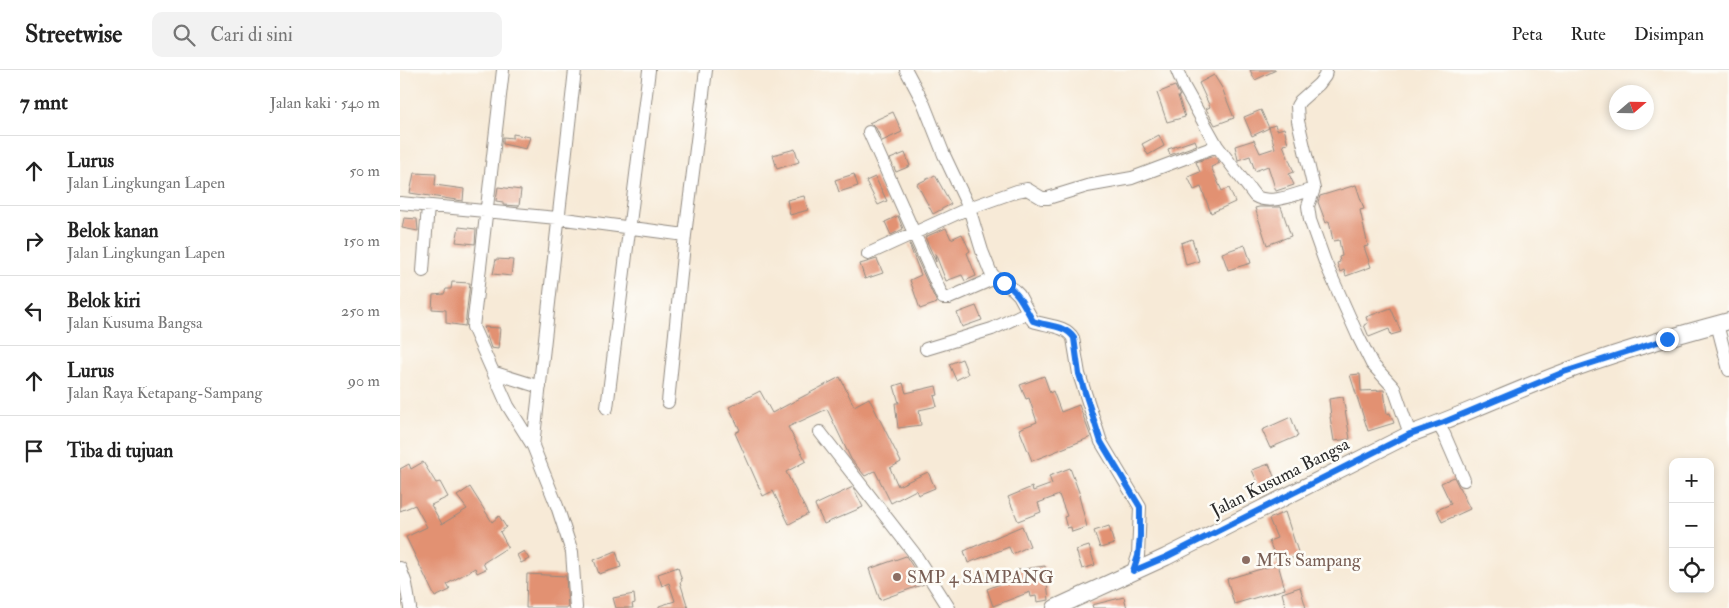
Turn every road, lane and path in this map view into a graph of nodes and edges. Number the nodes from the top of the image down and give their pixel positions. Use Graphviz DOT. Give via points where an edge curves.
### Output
graph roads {
  1 [pos="503,70"];
  2 [pos="574,70"];
  3 [pos="649,70"];
  4 [pos="706,70"];
  5 [pos="906,70"];
  6 [pos="1177,70"];
  7 [pos="1326,70"];
  8 [pos="869,132"];
  9 [pos="1217,146"];
  10 [pos="1314,189"];
  11 [pos="400,203"];
  12 [pos="428,206"];
  13 [pos="969,208"];
  14 [pos="486,212"];
  15 [pos="557,218"];
  16 [pos="630,228"];
  17 [pos="916,233"];
  18 [pos="685,235"];
  19 [pos="868,254"];
  20 [pos="423,271"];
  21 [pos="994,278"];
  22 [pos="1028,312"];
  23 [pos="1723,322"];
  24 [pos="926,349"];
  25 [pos="1729,370"];
  26 [pos="495,373"];
  27 [pos="540,387"];
  28 [pos="668,402"];
  29 [pos="607,408"];
  30 [pos="1438,424"];
  31 [pos="820,432"];
  32 [pos="1410,434"];
  33 [pos="532,446"];
  34 [pos="1464,480"];
  35 [pos="400,568"];
  36 [pos="1133,571"];
  37 [pos="410,608"];
  38 [pos="576,608"];
  39 [pos="949,608"];
  40 [pos="1055,608"];
  1 -- 14 [label="street"];
  2 -- 15 [label="street"];
  3 -- 16 [label="street"];
  4 -- 18 [label="street"];
  5 -- 13 [label="street"];
  6 -- 9 [label="street"];
  7 -- 10 [label="street" via="1320,84 1297,106"];
  8 -- 17 [label="street"];
  9 -- 10 [label="street" via="1258,198 1272,199"];
  9 -- 13 [label="street" via="1132,178 1087,186 1048,198 1024,188"];
  10 -- 32 [label="street" via="1308,211 1325,262 1372,364 1394,388"];
  11 -- 12 [label="street"];
  12 -- 14 [label="street"];
  12 -- 20 [label="street"];
  13 -- 17 [label="street"];
  13 -- 21 [label="street"];
  14 -- 15 [label="street"];
  14 -- 26 [label="street" via="473,328"];
  15 -- 16 [label="street"];
  15 -- 27 [label="street"];
  16 -- 18 [label="street"];
  16 -- 29 [label="street"];
  17 -- 19 [label="street"];
  17 -- 21 [label="street" via="943,298"];
  18 -- 28 [label="street"];
  21 -- 22 [label="street" via="1019,295"];
  22 -- 24 [label="street" via="992,329"];
  22 -- 36 [label="street" via="1034,322 1065,330 1074,338 1080,380 1101,442 1140,507 1138,556"];
  23 -- 25 [label="street"];
  23 -- 30 [label="main road, Jalan Kusuma Bangsa" via="1564,372"];
  26 -- 27 [label="street"];
  26 -- 33 [label="street" via="508,406"];
  27 -- 33 [label="street"];
  30 -- 32 [label="main road, Jalan Kusuma Bangsa"];
  30 -- 34 [label="street"];
  31 -- 39 [label="street" via="914,553"];
  32 -- 36 [label="main road, Jalan Kusuma Bangsa"];
  33 -- 38 [label="street" via="572,552"];
  35 -- 37 [label="street"];
  36 -- 40 [label="main road, Jalan Kusuma Bangsa"];
}
